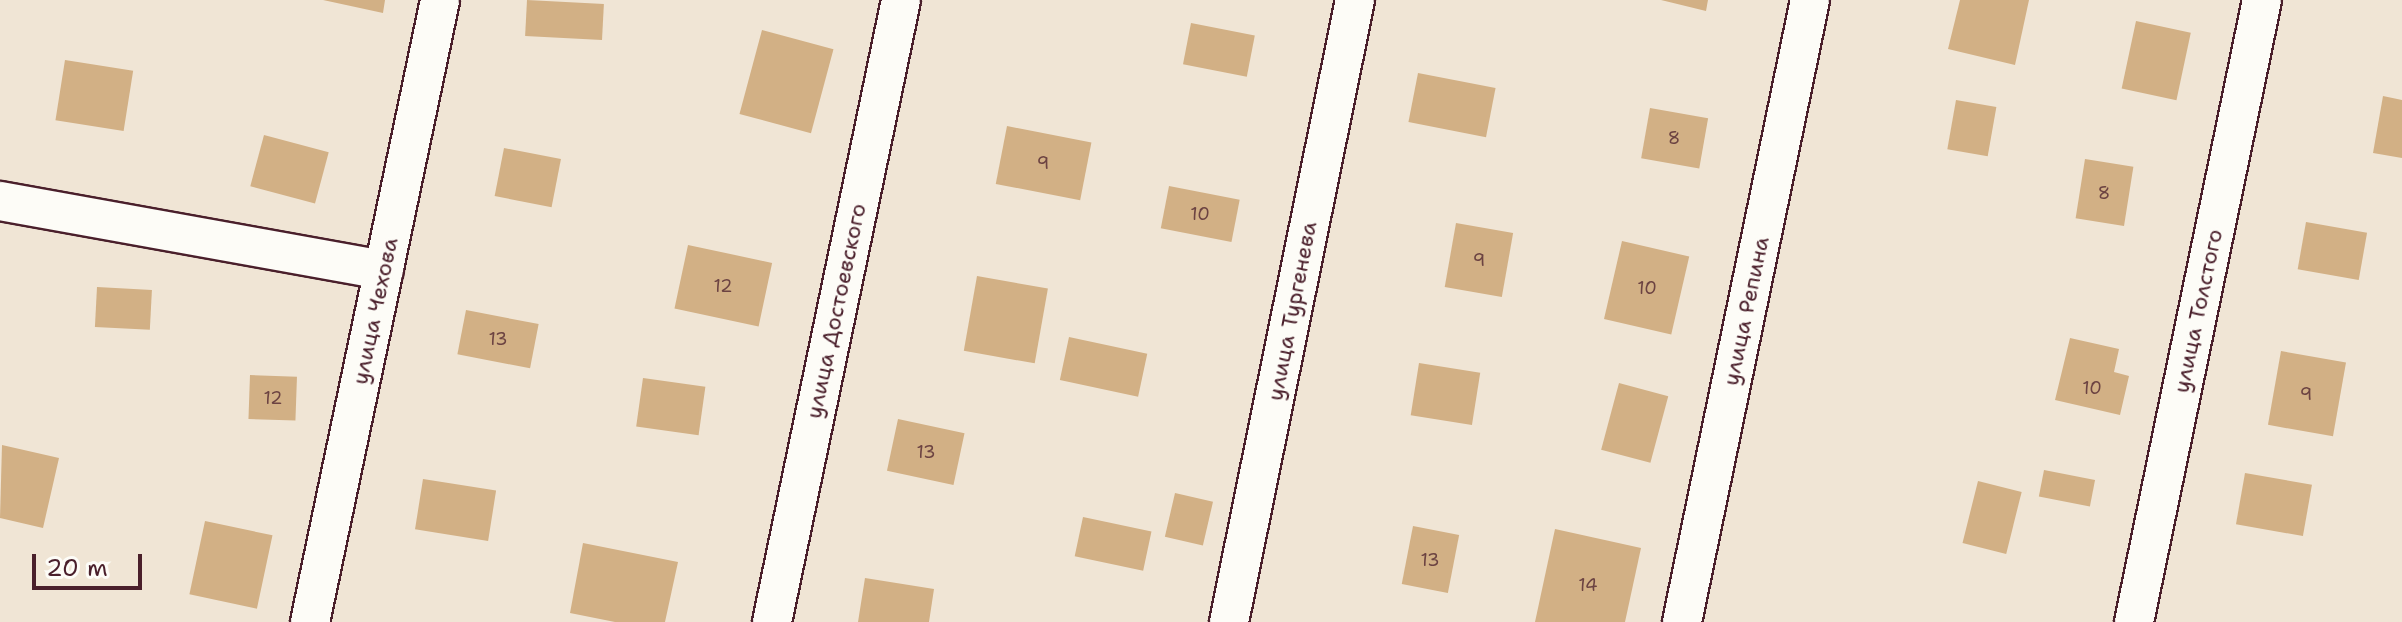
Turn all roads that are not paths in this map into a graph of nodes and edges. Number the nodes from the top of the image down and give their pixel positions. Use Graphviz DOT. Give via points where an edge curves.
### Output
graph roads {
  1 [pos="440,0"];
  2 [pos="901,0"];
  3 [pos="1355,0"];
  4 [pos="1810,0"];
  5 [pos="2262,0"];
  6 [pos="0,201"];
  7 [pos="384,270"];
  8 [pos="310,622"];
  9 [pos="772,622"];
  10 [pos="1229,622"];
  11 [pos="1682,622"];
  12 [pos="2134,622"];
  1 -- 7 [label="street, улица Чехова"];
  2 -- 9 [label="street, улица Достоевского"];
  3 -- 10 [label="street, улица Тургенева"];
  4 -- 11 [label="street, улица Репина"];
  5 -- 12 [label="street, улица Толстого"];
  6 -- 7 [label="street"];
  7 -- 8 [label="street, улица Чехова"];
}
